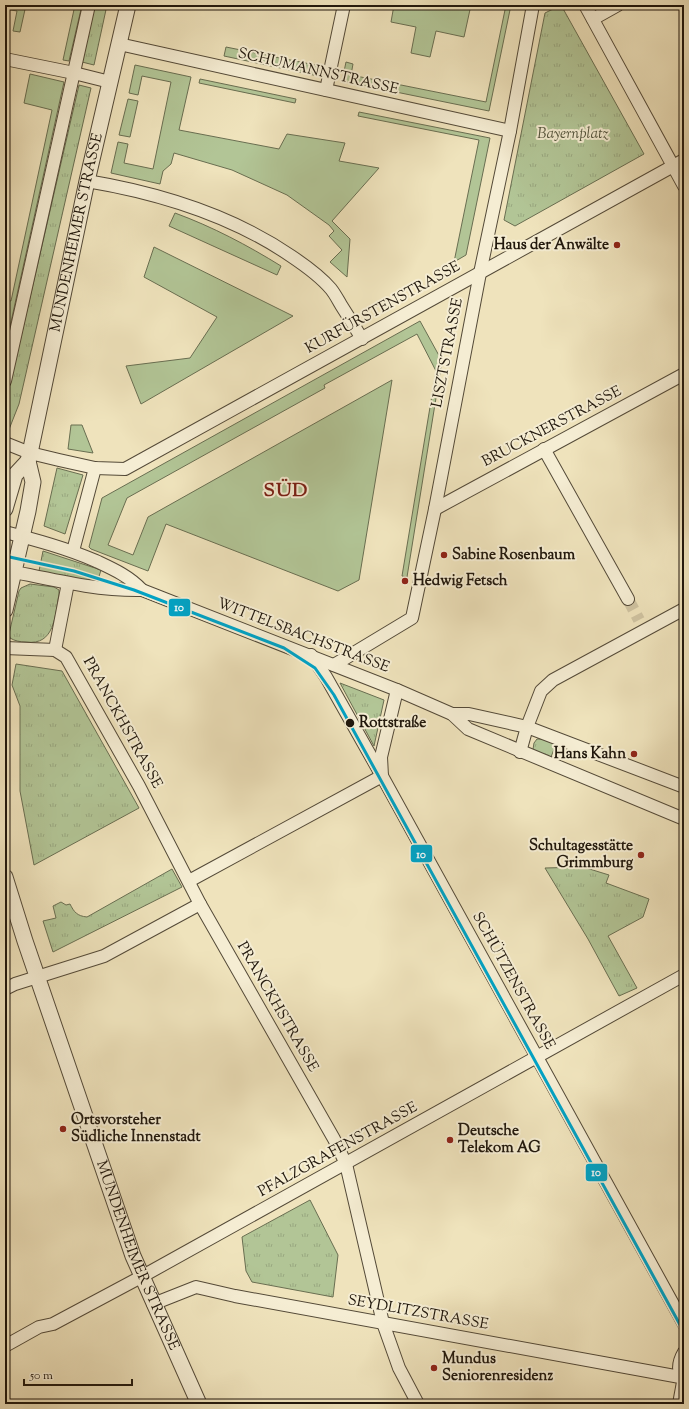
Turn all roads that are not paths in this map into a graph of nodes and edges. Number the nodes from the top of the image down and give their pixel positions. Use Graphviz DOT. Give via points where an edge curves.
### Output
graph roads {
  1 [pos="90,5"];
  2 [pos="128,5"];
  3 [pos="344,5"];
  4 [pos="533,5"];
  5 [pos="585,5"];
  6 [pos="618,5"];
  7 [pos="592,19"];
  8 [pos="119,44"];
  9 [pos="5,59"];
  10 [pos="74,73"];
  11 [pos="110,82"];
  12 [pos="326,90"];
  13 [pos="510,131"];
  14 [pos="684,160"];
  15 [pos="673,166"];
  16 [pos="88,181"];
  17 [pos="684,186"];
  18 [pos="480,273"];
  19 [pos="362,339"];
  20 [pos="684,374"];
  21 [pos="5,382"];
  22 [pos="5,443"];
  23 [pos="544,449"];
  24 [pos="29,457"];
  25 [pos="95,468"];
  26 [pos="435,508"];
  27 [pos="5,509"];
  28 [pos="5,532"];
  29 [pos="22,536"];
  30 [pos="72,551"];
  31 [pos="9,571"];
  32 [pos="68,583"];
  33 [pos="142,590"];
  34 [pos="628,599"];
  35 [pos="684,609"];
  36 [pos="5,610"];
  37 [pos="5,648"];
  38 [pos="54,650"];
  39 [pos="311,655"];
  40 [pos="334,665"];
  41 [pos="398,690"];
  42 [pos="452,714"];
  43 [pos="527,727"];
  44 [pos="520,752"];
  45 [pos="382,776"];
  46 [pos="684,787"];
  47 [pos="684,819"];
  48 [pos="5,877"];
  49 [pos="189,881"];
  50 [pos="200,904"];
  51 [pos="684,975"];
  52 [pos="37,978"];
  53 [pos="5,989"];
  54 [pos="537,1057"];
  55 [pos="346,1164"];
  56 [pos="141,1277"];
  57 [pos="154,1304"];
  58 [pos="383,1323"];
  59 [pos="684,1324"];
  60 [pos="5,1346"];
  61 [pos="684,1352"];
  62 [pos="683,1381"];
  63 [pos="199,1404"];
  64 [pos="418,1404"];
  65 [pos="679,1404"];
  1 -- 10 [label="street"];
  2 -- 8 [label="street, MUNDENHEIMER STRASSE"];
  3 -- 12 [label="street"];
  4 -- 13 [label="street, LISZTSTRASSE"];
  5 -- 7 [label="street"];
  6 -- 7 [label="street"];
  7 -- 15 [label="street"];
  8 -- 11 [label="street, MUNDENHEIMER STRASSE"];
  8 -- 12 [label="street, SCHUMANNSTRASSE"];
  9 -- 10 [label="street"];
  10 -- 11 [label="street"];
  10 -- 21 [label="street"];
  11 -- 16 [label="street, MUNDENHEIMER STRASSE"];
  12 -- 13 [label="street, SCHUMANNSTRASSE"];
  13 -- 18 [label="street, LISZTSTRASSE"];
  14 -- 15 [label="street, KURFÜRSTENSTRASSE"];
  15 -- 17 [label="street"];
  15 -- 18 [label="street, KURFÜRSTENSTRASSE"];
  16 -- 19 [label="street" via="168,199 254,233 310,269 332,290"];
  16 -- 24 [label="street, MUNDENHEIMER STRASSE"];
  18 -- 19 [label="street, KURFÜRSTENSTRASSE"];
  18 -- 26 [label="street, LISZTSTRASSE"];
  19 -- 25 [label="street, KURFÜRSTENSTRASSE" via="125,469"];
  20 -- 23 [label="street, BRUCKNERSTRASSE"];
  22 -- 24 [label="street, KURFÜRSTENSTRASSE"];
  23 -- 26 [label="street, BRUCKNERSTRASSE"];
  23 -- 34 [label="street"];
  24 -- 25 [label="street, KURFÜRSTENSTRASSE"];
  24 -- 27 [label="street, MUNDENHEIMER STRASSE" via="15,475"];
  24 -- 29 [label="street, MUNDENHEIMER STRASSE" via="33,482"];
  25 -- 30 [label="street"];
  26 -- 40 [label="street, LISZTSTRASSE" via="412,618"];
  28 -- 29 [label="street, WITTELSBACHSTRASSE"];
  29 -- 30 [label="street, WITTELSBACHSTRASSE"];
  29 -- 31 [label="street, MUNDENHEIMER STRASSE"];
  30 -- 33 [label="street, WITTELSBACHSTRASSE" via="119,571"];
  31 -- 32 [label="street, WITTELSBACHSTRASSE"];
  31 -- 36 [label="street, MUNDENHEIMER STRASSE"];
  32 -- 33 [label="street, WITTELSBACHSTRASSE" via="115,590"];
  32 -- 38 [label="street"];
  33 -- 39 [label="street, WITTELSBACHSTRASSE"];
  35 -- 43 [label="street" via="642,625 553,680 541,691"];
  37 -- 38 [label="street"];
  38 -- 49 [label="street, PRANCKHSTRASSE" via="66,657 75,671"];
  39 -- 40 [label="street, WITTELSBACHSTRASSE"];
  39 -- 45 [label="street, SCHÜTZENSTRASSE"];
  40 -- 41 [label="street, WITTELSBACHSTRASSE"];
  41 -- 42 [label="street, WITTELSBACHSTRASSE"];
  41 -- 45 [label="street" via="381,757"];
  42 -- 43 [label="street, WITTELSBACHSTRASSE" via="469,714"];
  42 -- 44 [label="street, WITTELSBACHSTRASSE" via="468,729"];
  43 -- 44 [label="street"];
  43 -- 46 [label="street, WITTELSBACHSTRASSE"];
  44 -- 47 [label="street, WITTELSBACHSTRASSE"];
  45 -- 49 [label="street"];
  45 -- 54 [label="street, SCHÜTZENSTRASSE"];
  48 -- 52 [label="street, MUNDENHEIMER STRASSE"];
  49 -- 50 [label="street, PRANCKHSTRASSE"];
  50 -- 52 [label="street" via="104,956"];
  50 -- 55 [label="street, PRANCKHSTRASSE"];
  51 -- 54 [label="street, PFALZGRAFENSTRASSE"];
  52 -- 53 [label="street"];
  52 -- 56 [label="street, MUNDENHEIMER STRASSE"];
  54 -- 55 [label="street, PFALZGRAFENSTRASSE"];
  54 -- 59 [label="street, SCHÜTZENSTRASSE"];
  55 -- 56 [label="street, PFALZGRAFENSTRASSE"];
  55 -- 58 [label="street, PRANCKHSTRASSE"];
  56 -- 57 [label="street, MUNDENHEIMER STRASSE"];
  56 -- 60 [label="street, PFALZGRAFENSTRASSE" via="53,1324 39,1328"];
  57 -- 58 [label="street, SEYDLITZSTRASSE" via="196,1287"];
  57 -- 63 [label="street, MUNDENHEIMER STRASSE"];
  58 -- 62 [label="street, SEYDLITZSTRASSE"];
  58 -- 64 [label="street, PRANCKHSTRASSE" via="399,1368"];
  61 -- 62 [label="street" via="679,1365"];
  62 -- 65 [label="street"];
}
